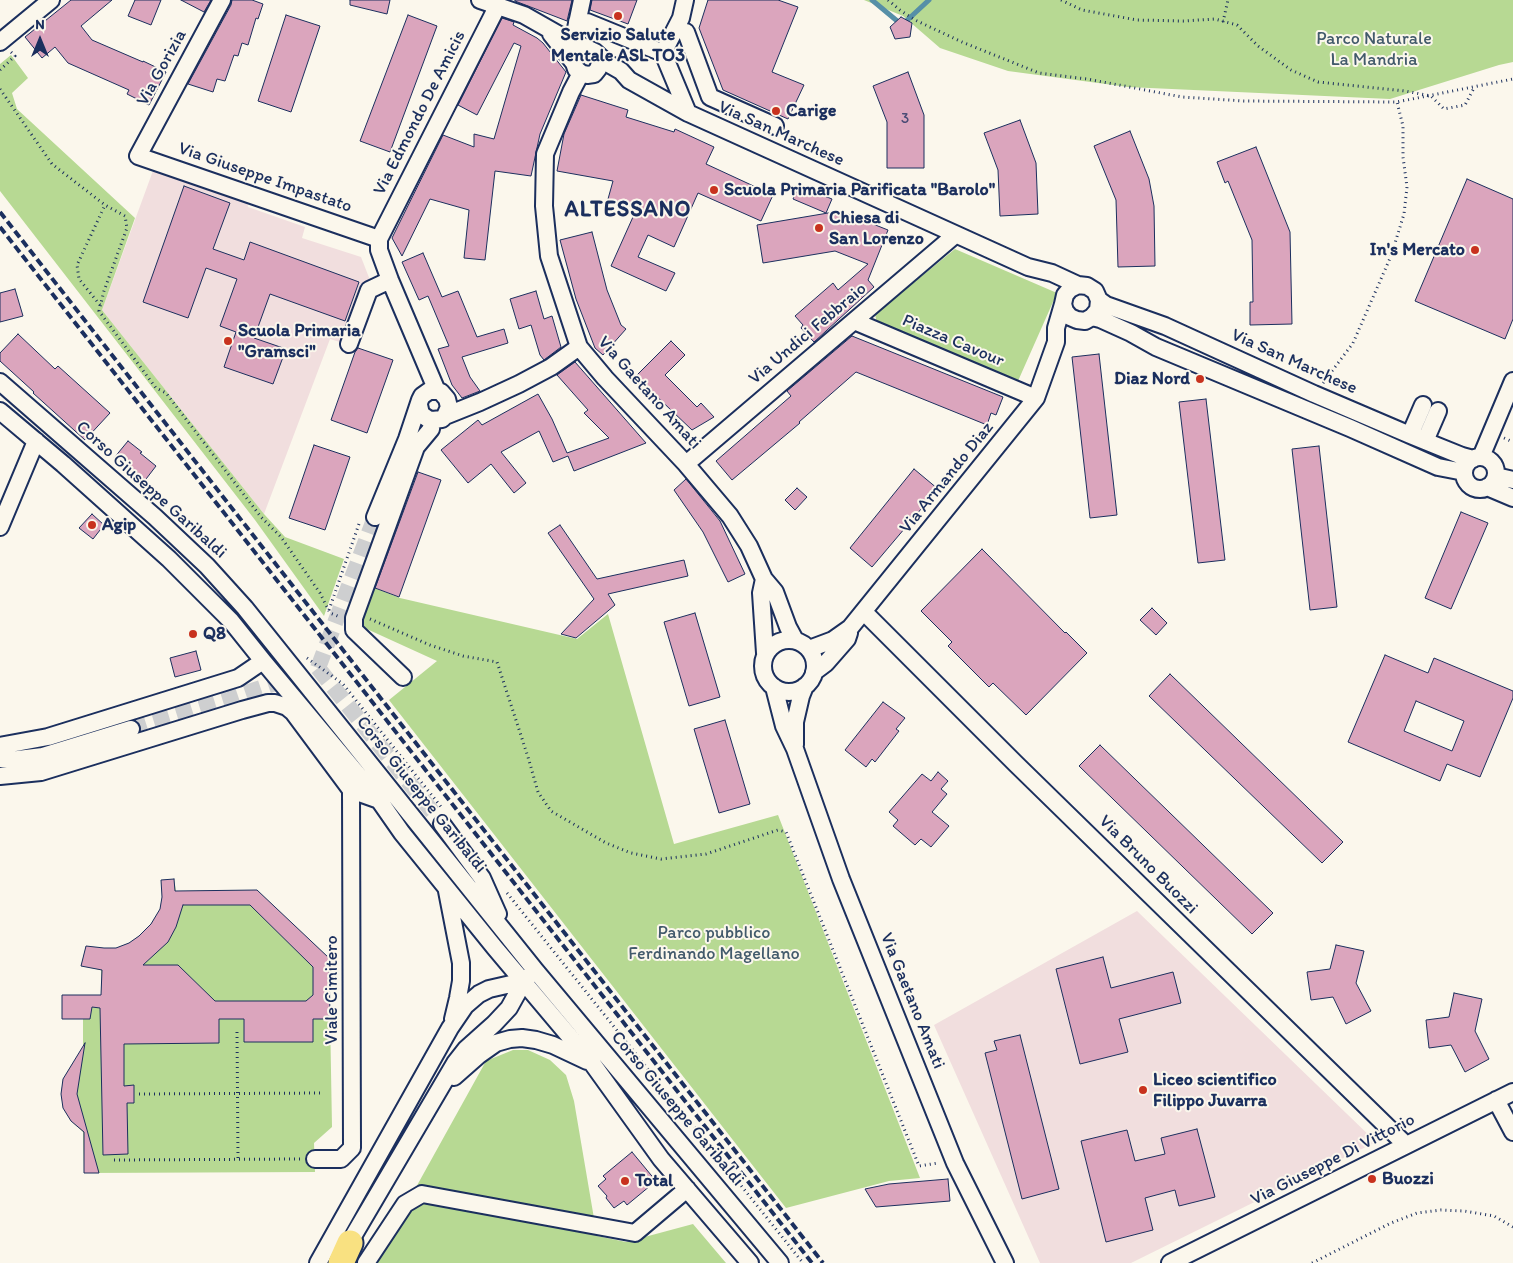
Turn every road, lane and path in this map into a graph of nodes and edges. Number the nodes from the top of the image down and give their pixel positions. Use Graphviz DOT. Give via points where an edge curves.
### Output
graph roads {
  1 [pos="222,0"];
  2 [pos="480,0"];
  3 [pos="582,0"];
  4 [pos="686,0"];
  5 [pos="888,0"];
  6 [pos="1060,0"];
  7 [pos="1228,0"];
  8 [pos="44,2"];
  9 [pos="498,5"];
  10 [pos="577,22"];
  11 [pos="1223,22"];
  12 [pos="547,29"];
  13 [pos="686,32"];
  14 [pos="573,42"];
  15 [pos="3,44"];
  16 [pos="693,52"];
  17 [pos="594,53"];
  18 [pos="665,57"];
  19 [pos="0,70"];
  20 [pos="583,70"];
  21 [pos="1513,79"];
  22 [pos="629,80"];
  23 [pos="704,80"];
  24 [pos="1474,87"];
  25 [pos="677,88"];
  26 [pos="0,89"];
  27 [pos="1431,96"];
  28 [pos="1397,102"];
  29 [pos="724,103"];
  30 [pos="688,113"];
  31 [pos="714,125"];
  32 [pos="754,143"];
  33 [pos="138,156"];
  34 [pos="105,205"];
  35 [pos="955,234"];
  36 [pos="379,239"];
  37 [pos="1028,267"];
  38 [pos="390,280"];
  39 [pos="1078,285"];
  40 [pos="1064,299"];
  41 [pos="1099,300"];
  42 [pos="100,306"];
  43 [pos="1084,319"];
  44 [pos="854,321"];
  45 [pos="1056,342"];
  46 [pos="348,344"];
  47 [pos="579,347"];
  48 [pos="1513,381"];
  49 [pos="0,382"];
  50 [pos="1314,394"];
  51 [pos="432,397"];
  52 [pos="1036,398"];
  53 [pos="480,402"];
  54 [pos="0,411"];
  55 [pos="435,419"];
  56 [pos="1410,435"];
  57 [pos="407,439"];
  58 [pos="36,441"];
  59 [pos="1425,441"];
  60 [pos="1473,463"];
  61 [pos="686,464"];
  62 [pos="1513,480"];
  63 [pos="1491,482"];
  64 [pos="1513,498"];
  65 [pos="374,517"];
  66 [pos="0,527"];
  67 [pos="764,579"];
  68 [pos="864,612"];
  69 [pos="354,618"];
  70 [pos="850,628"];
  71 [pos="795,640"];
  72 [pos="810,649"];
  73 [pos="765,653"];
  74 [pos="263,661"];
  75 [pos="814,672"];
  76 [pos="403,677"];
  77 [pos="805,686"];
  78 [pos="774,688"];
  79 [pos="131,729"];
  80 [pos="0,746"];
  81 [pos="794,749"];
  82 [pos="0,759"];
  83 [pos="0,776"];
  84 [pos="352,790"];
  85 [pos="379,800"];
  86 [pos="442,824"];
  87 [pos="446,886"];
  88 [pos="505,932"];
  89 [pos="530,976"];
  90 [pos="450,1028"];
  91 [pos="237,1032"];
  92 [pos="592,1063"];
  93 [pos="438,1092"];
  94 [pos="1513,1092"];
  95 [pos="139,1094"];
  96 [pos="238,1094"];
  97 [pos="323,1094"];
  98 [pos="1496,1100"];
  99 [pos="1513,1132"];
  100 [pos="1406,1145"];
  101 [pos="315,1159"];
  102 [pos="114,1160"];
  103 [pos="238,1160"];
  104 [pos="955,1163"];
  105 [pos="687,1189"];
  106 [pos="1513,1227"];
  107 [pos="346,1253"];
  108 [pos="318,1263"];
  109 [pos="336,1263"];
  110 [pos="366,1263"];
  111 [pos="750,1263"];
  112 [pos="780,1263"];
  113 [pos="1005,1263"];
  114 [pos="1170,1263"];
  115 [pos="1312,1263"];
  1 -- 33 [label="street, Via Gorizia"];
  2 -- 9 [label="street, Via San Marchese"];
  3 -- 10 [label="street"];
  4 -- 18 [label="street"];
  5 -- 28 [label="path" via="915,20 1039,73 1182,97 1244,101"];
  6 -- 11 [label="path" via="1082,10 1137,20 1215,19"];
  7 -- 11 [label="path"];
  8 -- 15 [label="street"];
  9 -- 12 [label="street, Via San Marchese"];
  9 -- 36 [label="street, Via Edmondo De Amicis"];
  10 -- 14 [label="street"];
  10 -- 18 [label="street" via="587,22"];
  11 -- 27 [label="path" via="1237,25 1258,46 1291,70 1318,82"];
  12 -- 14 [label="street, Via San Marchese"];
  12 -- 20 [label="street"];
  13 -- 16 [label="street"];
  14 -- 17 [label="street, Via San Marchese"];
  15 -- 19 [label="path" via="15,56"];
  16 -- 18 [label="street"];
  16 -- 23 [label="street"];
  17 -- 20 [label="street" via="600,63 598,69"];
  17 -- 20 [label="street" via="584,50 575,58"];
  17 -- 22 [label="street, Via San Marchese"];
  18 -- 25 [label="street"];
  20 -- 22 [label="street, Via San Marchese"];
  20 -- 47 [label="street, Via Gaetano Amati" via="545,154 544,206 549,256"];
  21 -- 24 [label="path"];
  22 -- 30 [label="street, Via San Marchese"];
  23 -- 25 [label="street"];
  23 -- 29 [label="street" via="710,97"];
  24 -- 27 [label="path"];
  24 -- 27 [label="path" via="1465,105 1444,109"];
  25 -- 30 [label="street"];
  26 -- 34 [label="path" via="52,164"];
  27 -- 28 [label="path"];
  28 -- 50 [label="path" via="1403,126 1407,187 1404,214 1391,256 1354,343"];
  29 -- 31 [label="street"];
  29 -- 32 [label="street" via="769,123"];
  30 -- 31 [label="street, Via San Marchese"];
  31 -- 32 [label="street, Via San Marchese"];
  32 -- 35 [label="street, Via San Marchese"];
  33 -- 36 [label="street, Via Giuseppe Impastato"];
  34 -- 42 [label="path" via="77,265 79,279"];
  34 -- 42 [label="path" via="125,216 127,228"];
  35 -- 37 [label="street, Via San Marchese"];
  35 -- 44 [label="street, Via Undici Febbraio"];
  36 -- 38 [label="street" via="379,250"];
  37 -- 39 [label="street"];
  37 -- 40 [label="street"];
  38 -- 46 [label="street" via="369,290"];
  38 -- 51 [label="street" via="424,362"];
  39 -- 40 [label="street" via="1070,288"];
  39 -- 41 [label="street" via="1095,291"];
  40 -- 43 [label="street" via="1065,311 1070,317"];
  40 -- 45 [label="street, Via Armando Diaz" via="1056,328"];
  41 -- 43 [label="street" via="1098,310"];
  41 -- 50 [label="street, Via San Marchese" via="1165,326"];
  42 -- 69 [label="path" via="99,311 156,388 166,393 261,517 281,536 330,613 344,619"];
  43 -- 45 [label="street, Via Armando Diaz"];
  43 -- 60 [label="street" via="1100,319 1156,347 1438,467"];
  44 -- 52 [label="street, Piazza Cavour"];
  44 -- 61 [label="street, Via Undici Febbraio"];
  45 -- 52 [label="street, Via Armando Diaz"];
  47 -- 53 [label="street" via="551,367"];
  47 -- 61 [label="street, Via Gaetano Amati"];
  48 -- 60 [label="street"];
  49 -- 88 [label="street, Corso Giuseppe Garibaldi" via="208,566"];
  50 -- 56 [label="street, Via San Marchese"];
  51 -- 53 [label="street"];
  51 -- 55 [label="street" via="421,414"];
  51 -- 55 [label="street" via="449,407"];
  51 -- 57 [label="street"];
  52 -- 68 [label="street, Via Armando Diaz"];
  53 -- 55 [label="street"];
  54 -- 58 [label="street, Corso Giuseppe Garibaldi"];
  55 -- 57 [label="street"];
  55 -- 69 [label="street" via="416,446"];
  56 -- 59 [label="street, Via San Marchese"];
  56 -- 59 [label="street" via="1430,408"];
  57 -- 65 [label="street"];
  58 -- 66 [label="street"];
  58 -- 74 [label="street, Corso Giuseppe Garibaldi" via="194,583 231,621"];
  59 -- 60 [label="street, Via San Marchese"];
  60 -- 63 [label="street" via="1487,459 1493,463 1496,469"];
  60 -- 63 [label="street" via="1465,478 1468,484 1481,489"];
  61 -- 67 [label="street, Via Gaetano Amati" via="730,516"];
  62 -- 63 [label="street"];
  63 -- 64 [label="street"];
  67 -- 71 [label="street, Via Gaetano Amati" via="775,592"];
  67 -- 73 [label="street, Via Gaetano Amati" via="761,593"];
  68 -- 70 [label="street, Via Armando Diaz"];
  68 -- 100 [label="street, Via Bruno Buozzi"];
  69 -- 76 [label="street" via="354,630"];
  69 -- 104 [label="path" via="364,616 430,645 463,656 497,662 538,792 551,811 606,843 631,853 661,859 706,854 778,830 786,832 919,1166"];
  70 -- 72 [label="street, Via Armando Diaz" via="833,640"];
  70 -- 75 [label="street, Via Armando Diaz" via="847,639"];
  71 -- 72 [label="street"];
  71 -- 73 [label="street" via="776,643"];
  72 -- 75 [label="street"];
  73 -- 78 [label="street" via="764,676"];
  74 -- 80 [label="street" via="238,678 48,737"];
  74 -- 85 [label="street, Corso Giuseppe Garibaldi"];
  75 -- 77 [label="street"];
  77 -- 78 [label="street" via="790,692"];
  77 -- 81 [label="street, Via Gaetano Amati" via="795,722"];
  78 -- 81 [label="street, Via Gaetano Amati"];
  79 -- 82 [label="street" via="43,756"];
  81 -- 104 [label="street, Via Gaetano Amati" via="841,879"];
  83 -- 84 [label="street" via="41,772 242,710 275,703 293,712"];
  84 -- 85 [label="street"];
  84 -- 101 [label="street, Viale Cimitero" via="352,1148 341,1159"];
  85 -- 87 [label="street, Corso Giuseppe Garibaldi"];
  86 -- 88 [label="street" via="482,878"];
  87 -- 89 [label="street, Corso Giuseppe Garibaldi"];
  87 -- 90 [label="street" via="461,963 461,981"];
  88 -- 89 [label="street, Corso Giuseppe Garibaldi"];
  89 -- 90 [label="street" via="479,994 465,1006"];
  89 -- 92 [label="street, Corso Giuseppe Garibaldi"];
  89 -- 93 [label="street" via="510,1008 466,1049"];
  89 -- 112 [label="street, Corso Giuseppe Garibaldi"];
  90 -- 108 [label="street"];
  91 -- 96 [label="path"];
  92 -- 93 [label="street" via="536,1040 510,1039 496,1043 479,1055"];
  92 -- 105 [label="street, Corso Giuseppe Garibaldi" via="661,1159"];
  93 -- 107 [label="street"];
  94 -- 98 [label="street, Via Giuseppe Di Vittorio"];
  95 -- 96 [label="path"];
  96 -- 97 [label="path"];
  96 -- 103 [label="path"];
  98 -- 99 [label="street"];
  98 -- 100 [label="street, Via Giuseppe Di Vittorio"];
  100 -- 114 [label="street, Via Giuseppe Di Vittorio"];
  101 -- 103 [label="path"];
  102 -- 103 [label="path"];
  104 -- 113 [label="street, Via Gaetano Amati"];
  105 -- 110 [label="street" via="635,1233 422,1194 405,1204"];
  105 -- 111 [label="street, Corso Giuseppe Garibaldi"];
  106 -- 115 [label="path" via="1494,1216 1464,1210 1417,1213"];
  107 -- 109 [label="street"];
}
